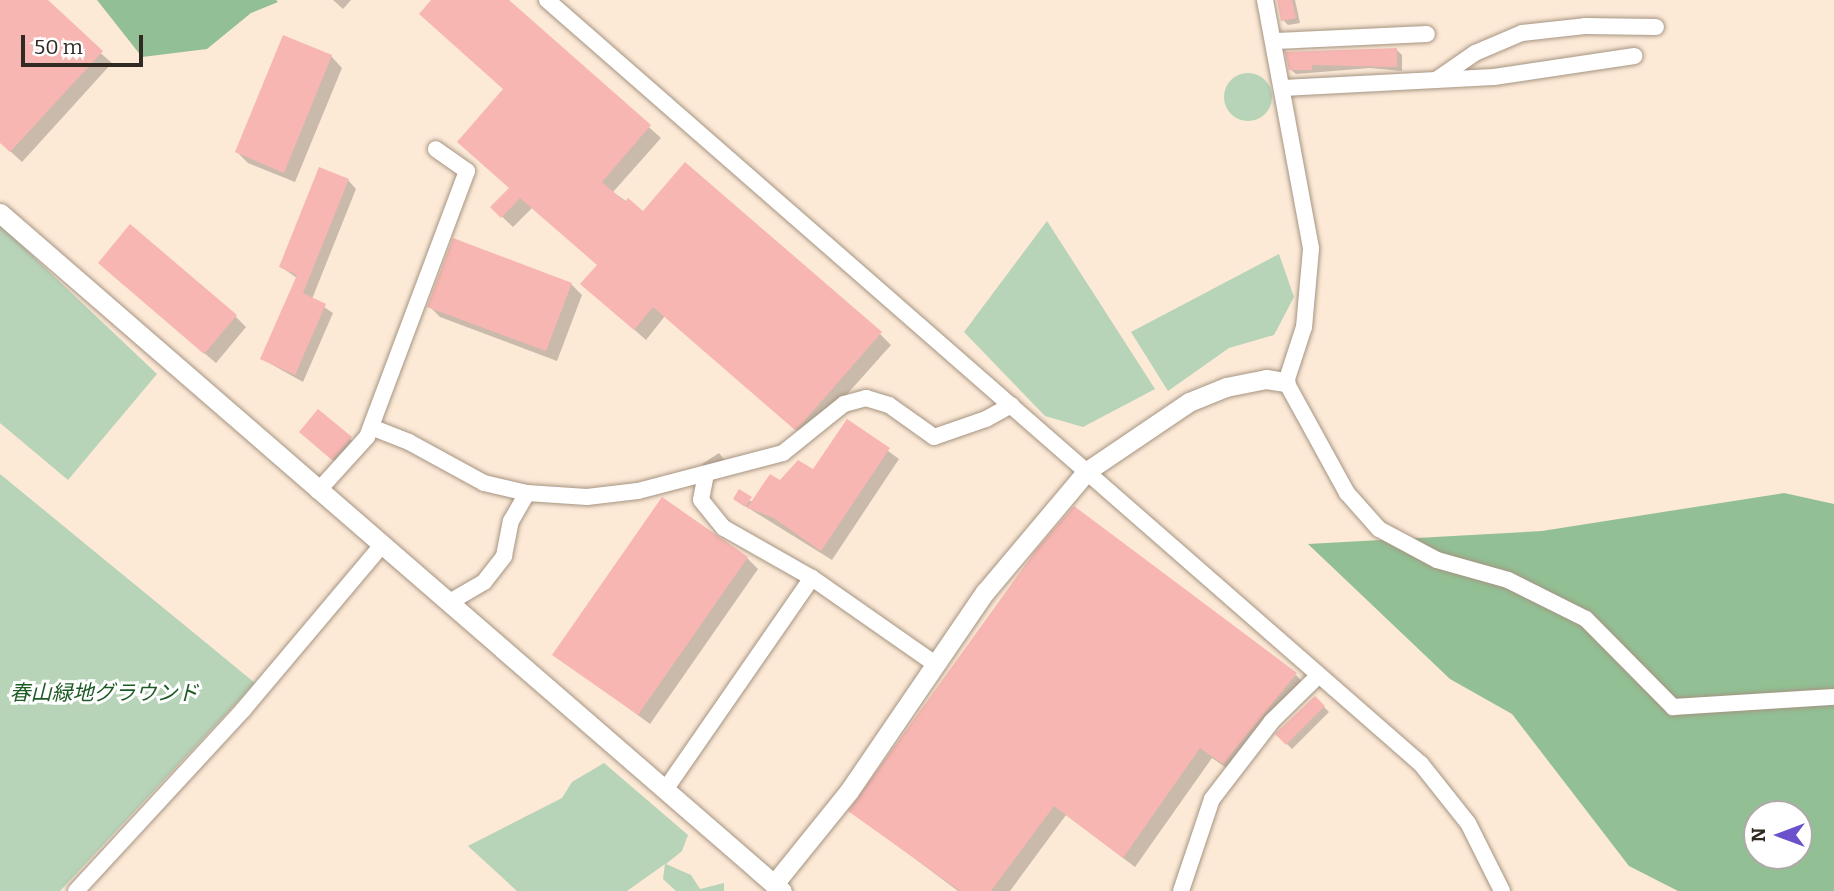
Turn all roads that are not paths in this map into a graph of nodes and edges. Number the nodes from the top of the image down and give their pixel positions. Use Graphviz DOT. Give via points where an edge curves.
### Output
graph roads {
  1 [pos="547,0"];
  2 [pos="1265,0"];
  3 [pos="1656,27"];
  4 [pos="1427,34"];
  5 [pos="1275,41"];
  6 [pos="1634,56"];
  7 [pos="1436,80"];
  8 [pos="1283,88"];
  9 [pos="436,149"];
  10 [pos="0,213"];
  11 [pos="1286,382"];
  12 [pos="1011,405"];
  13 [pos="371,427"];
  14 [pos="1087,471"];
  15 [pos="706,474"];
  16 [pos="318,491"];
  17 [pos="527,493"];
  18 [pos="381,546"];
  19 [pos="812,578"];
  20 [pos="448,603"];
  21 [pos="934,663"];
  22 [pos="1318,676"];
  23 [pos="1834,697"];
  24 [pos="665,790"];
  25 [pos="778,887"];
  26 [pos="76,891"];
  27 [pos="1181,891"];
  28 [pos="1502,891"];
  1 -- 12 [label="street"];
  2 -- 5 [label="street"];
  3 -- 7 [label="street" via="1585,26 1522,33 1475,53"];
  4 -- 5 [label="street"];
  5 -- 8 [label="street"];
  6 -- 7 [label="street" via="1494,77"];
  7 -- 8 [label="street"];
  8 -- 11 [label="street" via="1311,249 1304,327"];
  9 -- 13 [label="street" via="467,171"];
  10 -- 16 [label="street"];
  11 -- 14 [label="street" via="1266,379 1226,387 1189,402"];
  11 -- 23 [label="street" via="1347,493 1379,529 1437,560 1508,580 1586,619 1673,708"];
  12 -- 14 [label="street"];
  12 -- 15 [label="street" via="934,437 889,405 866,398 844,404 783,453"];
  13 -- 16 [label="street"];
  13 -- 17 [label="street" via="484,483"];
  14 -- 21 [label="street" via="985,592"];
  14 -- 22 [label="street"];
  15 -- 17 [label="street" via="638,491 587,497"];
  15 -- 19 [label="street" via="701,500 724,528"];
  16 -- 18 [label="street"];
  17 -- 20 [label="street" via="512,521 504,556 484,582"];
  18 -- 20 [label="street"];
  18 -- 26 [label="street" via="243,710"];
  19 -- 21 [label="street"];
  19 -- 24 [label="street"];
  20 -- 24 [label="street"];
  21 -- 25 [label="street"];
  22 -- 27 [label="street" via="1272,721 1212,799"];
  22 -- 28 [label="street" via="1421,764 1468,823"];
  24 -- 25 [label="street"];
}
